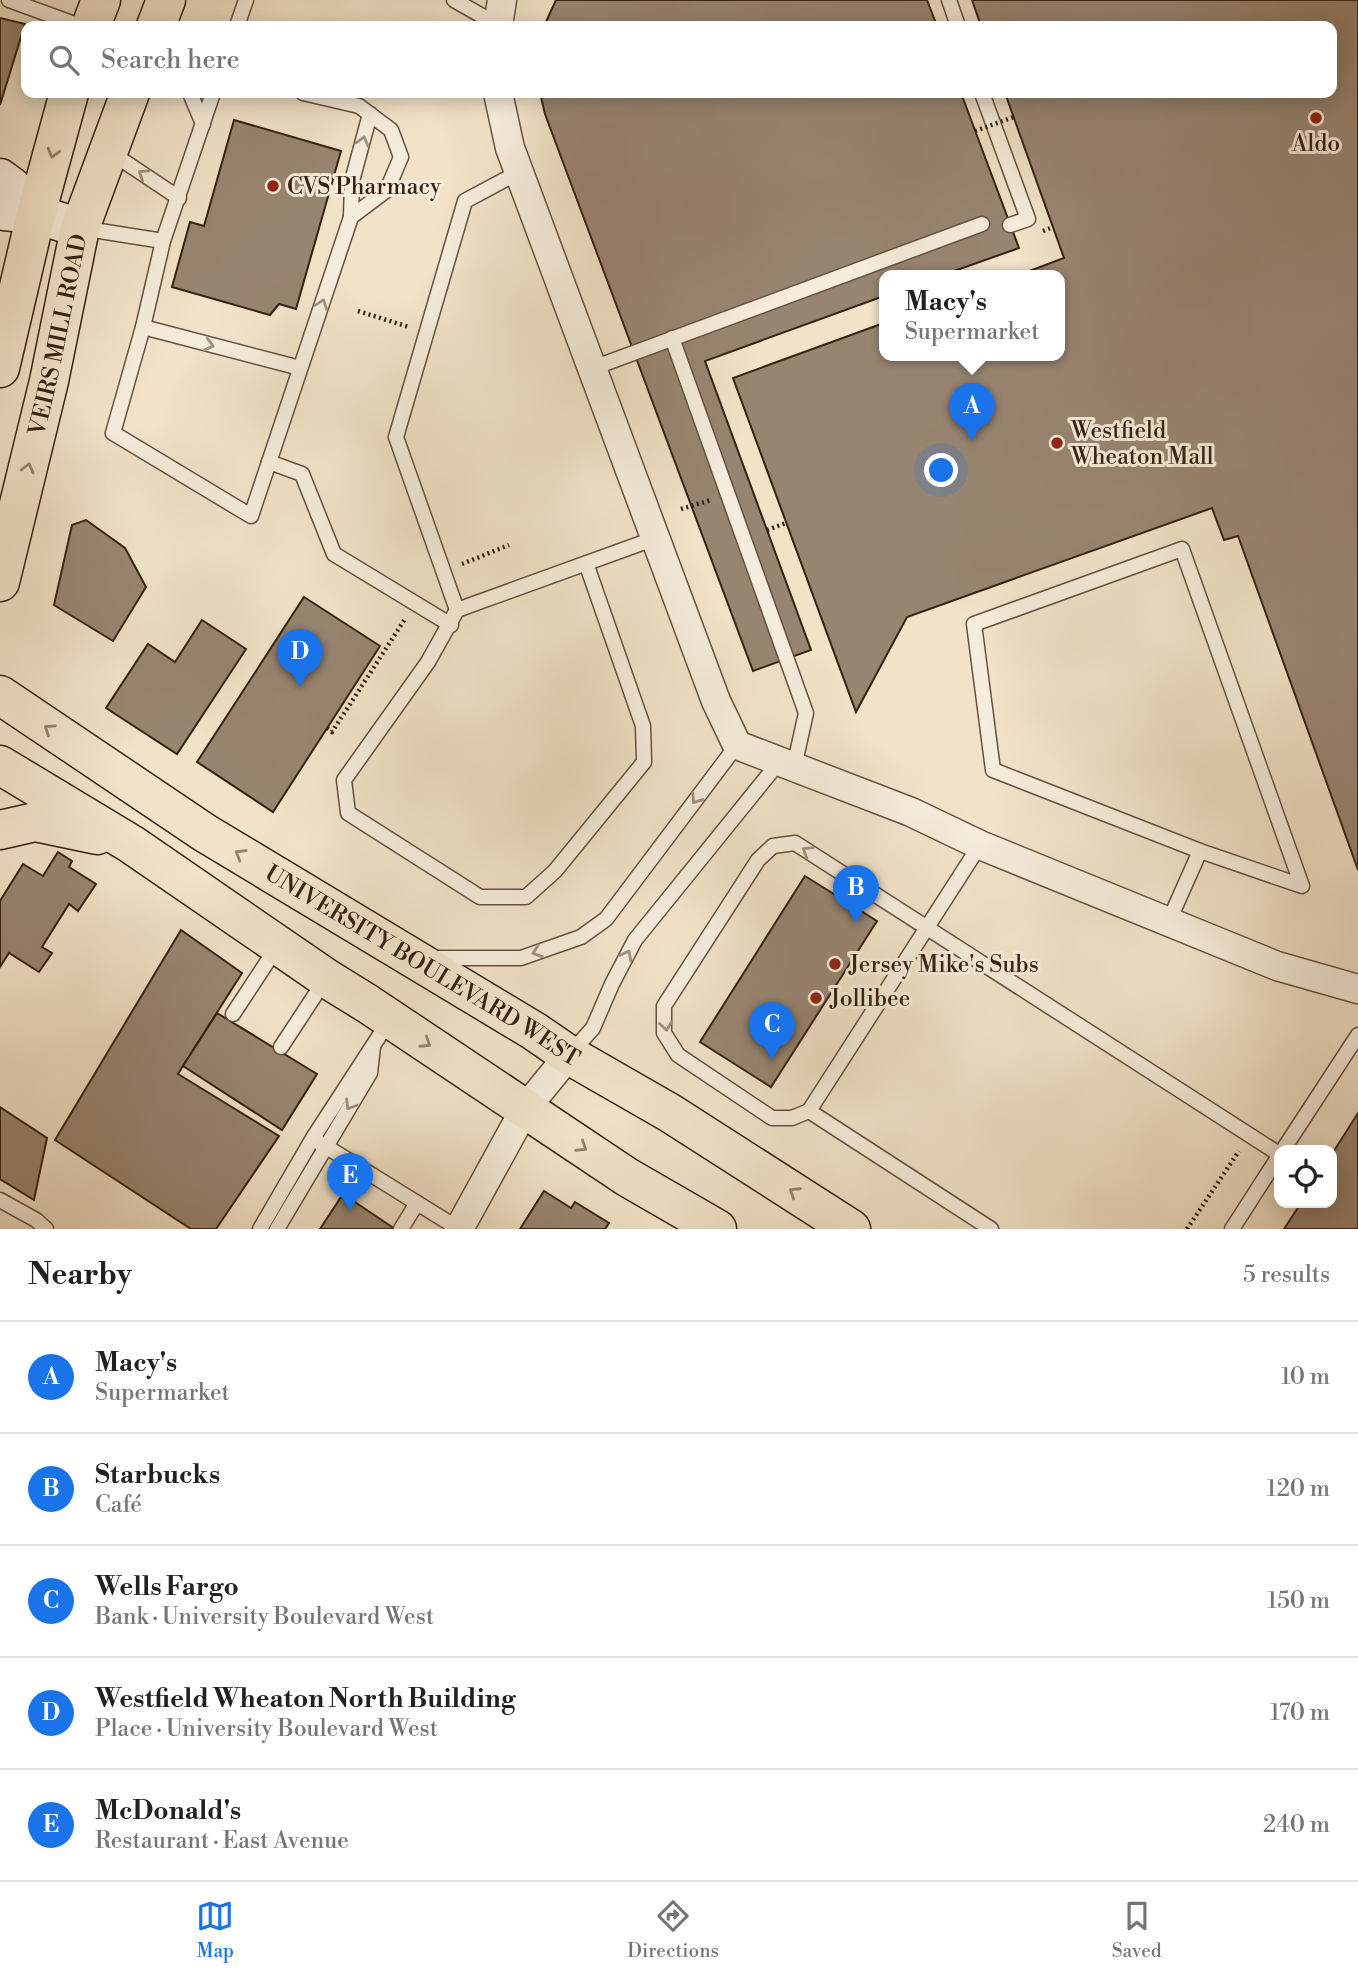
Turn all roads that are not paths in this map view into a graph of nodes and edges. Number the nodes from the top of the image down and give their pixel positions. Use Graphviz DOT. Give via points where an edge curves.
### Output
graph roads {
  1 [pos="9,0"];
  2 [pos="101,0"];
  3 [pos="246,0"];
  4 [pos="454,0"];
  5 [pos="949,0"];
  6 [pos="499,17"];
  7 [pos="66,21"];
  8 [pos="93,21"];
  9 [pos="239,21"];
  10 [pos="956,21"];
  11 [pos="67,98"];
  12 [pos="128,98"];
  13 [pos="192,98"];
  14 [pos="211,98"];
  15 [pos="321,98"];
  16 [pos="499,98"];
  17 [pos="984,98"];
  18 [pos="365,110"];
  19 [pos="203,124"];
  20 [pos="108,151"];
  21 [pos="519,172"];
  22 [pos="0,178"];
  23 [pos="179,198"];
  24 [pos="18,211"];
  25 [pos="351,217"];
  26 [pos="982,224"];
  27 [pos="1010,225"];
  28 [pos="80,228"];
  29 [pos="163,241"];
  30 [pos="143,327"];
  31 [pos="672,338"];
  32 [pos="0,368"];
  33 [pos="300,368"];
  34 [pos="593,368"];
  35 [pos="269,462"];
  36 [pos="656,538"];
  37 [pos="586,564"];
  38 [pos="0,582"];
  39 [pos="457,610"];
  40 [pos="451,625"];
  41 [pos="0,695"];
  42 [pos="737,745"];
  43 [pos="0,765"];
  44 [pos="786,765"];
  45 [pos="0,830"];
  46 [pos="131,844"];
  47 [pos="980,845"];
  48 [pos="1200,850"];
  49 [pos="1168,923"];
  50 [pos="927,926"];
  51 [pos="278,945"];
  52 [pos="412,958"];
  53 [pos="326,978"];
  54 [pos="1358,989"];
  55 [pos="233,1014"];
  56 [pos="382,1031"];
  57 [pos="1358,1036"];
  58 [pos="281,1048"];
  59 [pos="569,1055"];
  60 [pos="525,1109"];
  61 [pos="809,1111"];
  62 [pos="319,1142"];
  63 [pos="1286,1145"];
  64 [pos="1274,1155"];
  65 [pos="1274,1164"];
  66 [pos="0,1200"];
  67 [pos="417,1203"];
  68 [pos="46,1229"];
  69 [pos="260,1229"];
  70 [pos="277,1229"];
  71 [pos="401,1229"];
  72 [pos="459,1229"];
  73 [pos="717,1229"];
  74 [pos="851,1229"];
  75 [pos="991,1229"];
  76 [pos="1232,1229"];
  1 -- 7 [label="lane"];
  2 -- 8 [label="main road"];
  3 -- 9 [label="lane"];
  4 -- 6 [label="lane"];
  5 -- 10 [label="lane"];
  11 -- 24 [label="main road, VEIRS MILL ROAD, one-way"];
  12 -- 20 [label="main road, VEIRS MILL ROAD"];
  13 -- 19 [label="lane"];
  14 -- 19 [label="lane"];
  15 -- 18 [label="lane"];
  16 -- 21 [label="street"];
  17 -- 27 [label="lane" via="1028,219"];
  25 -- 18 [label="lane, one-way" via="352,181"];
  18 -- 25 [label="lane" via="391,130 401,157 387,190"];
  19 -- 23 [label="lane"];
  23 -- 20 [label="lane, one-way"];
  20 -- 28 [label="main road, VEIRS MILL ROAD"];
  21 -- 34 [label="street"];
  21 -- 39 [label="lane" via="465,201 396,437"];
  22 -- 24 [label="street" via="11,186"];
  23 -- 29 [label="lane"];
  24 -- 28 [label="street"];
  24 -- 32 [label="main road, VEIRS MILL ROAD"];
  33 -- 25 [label="lane, one-way"];
  26 -- 31 [label="lane"];
  28 -- 29 [label="lane"];
  38 -- 28 [label="main road, VEIRS MILL ROAD, one-way"];
  29 -- 30 [label="lane"];
  30 -- 33 [label="lane, one-way"];
  30 -- 35 [label="lane" via="113,433 251,516"];
  31 -- 34 [label="lane"];
  31 -- 44 [label="lane" via="806,713"];
  33 -- 35 [label="lane"];
  34 -- 36 [label="street"];
  35 -- 40 [label="lane" via="302,474 334,554"];
  36 -- 37 [label="lane"];
  36 -- 42 [label="street" via="716,701"];
  37 -- 39 [label="lane"];
  37 -- 40 [label="lane" via="643,726 644,762 555,871 526,897 480,897 348,813 344,780"];
  39 -- 40 [label="lane"];
  52 -- 41 [label="main road, UNIVERSITY BOULEVARD WEST, one-way" via="205,833"];
  42 -- 44 [label="street"];
  42 -- 52 [label="lane, one-way" via="606,919 581,937 521,958"];
  43 -- 46 [label="main road"];
  44 -- 47 [label="street" via="911,812"];
  59 -- 44 [label="lane, one-way" via="593,1028 635,940"];
  45 -- 46 [label="main road" via="35,822"];
  46 -- 51 [label="main road"];
  47 -- 49 [label="street"];
  47 -- 50 [label="lane"];
  48 -- 48 [label="lane" via="1302,886 1182,550 974,624 993,770"];
  48 -- 49 [label="lane"];
  49 -- 54 [label="street" via="1278,966"];
  50 -- 61 [label="lane"];
  50 -- 61 [label="lane, one-way" via="795,843 773,846 758,860 664,1006 664,1033 678,1055 772,1118 792,1118"];
  50 -- 64 [label="lane"];
  51 -- 53 [label="main road"];
  51 -- 55 [label="lane"];
  52 -- 59 [label="main road, UNIVERSITY BOULEVARD WEST"];
  53 -- 56 [label="main road"];
  53 -- 58 [label="lane"];
  56 -- 60 [label="main road, one-way"];
  56 -- 62 [label="lane, one-way"];
  57 -- 63 [label="lane"];
  59 -- 60 [label="street"];
  74 -- 59 [label="main road, UNIVERSITY BOULEVARD WEST, one-way" via="670,1113"];
  60 -- 72 [label="street"];
  60 -- 73 [label="main road, one-way" via="679,1214"];
  61 -- 75 [label="lane"];
  62 -- 67 [label="lane"];
  62 -- 69 [label="lane"];
  62 -- 70 [label="lane"];
  65 -- 76 [label="lane"];
  66 -- 68 [label="lane"];
  67 -- 71 [label="lane"];
  67 -- 72 [label="lane"];
}
